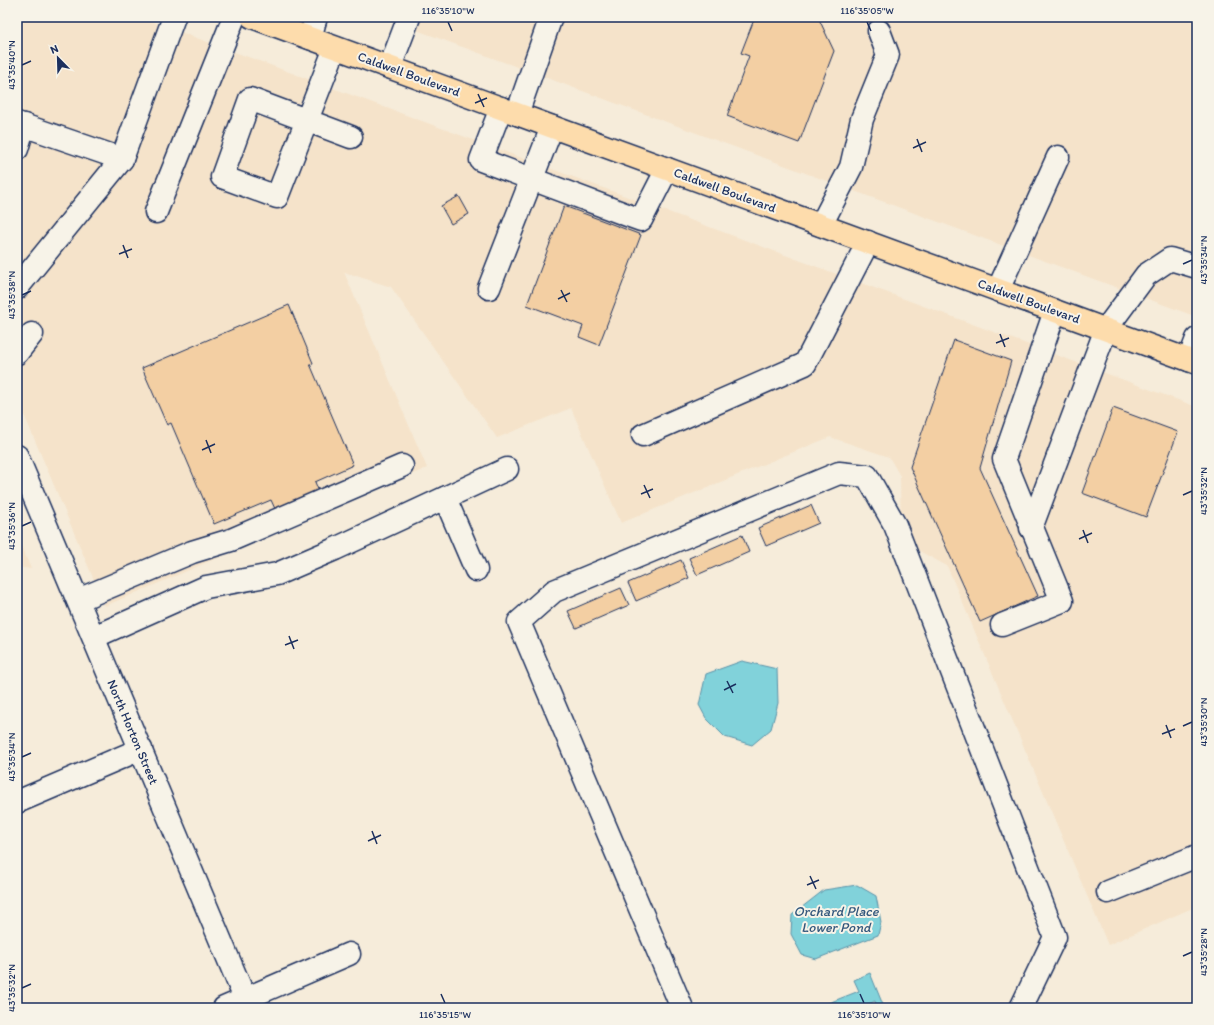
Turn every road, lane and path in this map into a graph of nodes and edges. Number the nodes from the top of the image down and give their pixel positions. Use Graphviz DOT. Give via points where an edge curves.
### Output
graph roads {
  1 [pos="174,17"];
  2 [pos="234,17"];
  3 [pos="252,17"];
  4 [pos="316,17"];
  5 [pos="409,17"];
  6 [pos="551,17"];
  7 [pos="879,31"];
  8 [pos="310,38"];
  9 [pos="335,48"];
  10 [pos="390,67"];
  11 [pos="509,111"];
  12 [pos="307,120"];
  13 [pos="21,124"];
  14 [pos="552,127"];
  15 [pos="351,137"];
  16 [pos="17,149"];
  17 [pos="1058,157"];
  18 [pos="122,159"];
  19 [pos="667,169"];
  20 [pos="532,180"];
  21 [pos="156,212"];
  22 [pos="821,225"];
  23 [pos="868,242"];
  24 [pos="1197,267"];
  25 [pos="18,284"];
  26 [pos="490,288"];
  27 [pos="998,290"];
  28 [pos="1055,311"];
  29 [pos="1106,329"];
  30 [pos="32,334"];
  31 [pos="1197,339"];
  32 [pos="17,353"];
  33 [pos="1193,362"];
  34 [pos="643,435"];
  35 [pos="17,456"];
  36 [pos="402,466"];
  37 [pos="507,469"];
  38 [pos="445,498"];
  39 [pos="1031,528"];
  40 [pos="476,570"];
  41 [pos="78,600"];
  42 [pos="1002,625"];
  43 [pos="94,637"];
  44 [pos="140,749"];
  45 [pos="17,802"];
  46 [pos="1197,856"];
  47 [pos="1108,892"];
  48 [pos="349,954"];
  49 [pos="247,1003"];
  50 [pos="224,1008"];
  51 [pos="682,1008"];
  52 [pos="1021,1008"];
  1 -- 18 [label="street"];
  2 -- 21 [label="street"];
  3 -- 8 [label="main road, Caldwell Boulevard"];
  4 -- 8 [label="street"];
  5 -- 10 [label="street"];
  6 -- 11 [label="street"];
  7 -- 22 [label="street" via="888,54 862,119 851,167"];
  8 -- 9 [label="main road, Caldwell Boulevard"];
  9 -- 10 [label="main road, Caldwell Boulevard"];
  9 -- 12 [label="street"];
  10 -- 11 [label="main road, Caldwell Boulevard"];
  11 -- 14 [label="main road, Caldwell Boulevard"];
  11 -- 20 [label="street" via="481,160"];
  12 -- 12 [label="street" via="277,197 222,178 250,98"];
  12 -- 15 [label="street"];
  13 -- 16 [label="street"];
  13 -- 18 [label="street"];
  14 -- 19 [label="main road, Caldwell Boulevard"];
  14 -- 20 [label="street"];
  17 -- 27 [label="street"];
  18 -- 25 [label="street"];
  19 -- 20 [label="street" via="641,220"];
  19 -- 22 [label="main road, Caldwell Boulevard"];
  20 -- 26 [label="street"];
  22 -- 23 [label="main road, Caldwell Boulevard"];
  23 -- 27 [label="main road, Caldwell Boulevard"];
  23 -- 34 [label="street" via="805,364"];
  24 -- 29 [label="street" via="1170,259 1146,276"];
  27 -- 28 [label="main road, Caldwell Boulevard"];
  28 -- 29 [label="main road, Caldwell Boulevard"];
  28 -- 39 [label="street" via="1004,459"];
  29 -- 33 [label="main road, Caldwell Boulevard"];
  29 -- 39 [label="street"];
  30 -- 32 [label="street"];
  31 -- 33 [label="street"];
  35 -- 41 [label="street, North Horton Street"];
  36 -- 41 [label="street" via="231,540 192,552"];
  37 -- 38 [label="street"];
  38 -- 40 [label="street"];
  38 -- 43 [label="street" via="277,574 206,587"];
  39 -- 42 [label="street" via="1062,601"];
  41 -- 43 [label="street, North Horton Street"];
  43 -- 44 [label="street, North Horton Street"];
  44 -- 45 [label="street"];
  44 -- 49 [label="street, North Horton Street"];
  46 -- 47 [label="street"];
  48 -- 49 [label="street"];
  49 -- 50 [label="street"];
  51 -- 52 [label="street" via="519,622 554,591 839,473 867,476 895,525 1055,937"];
}
